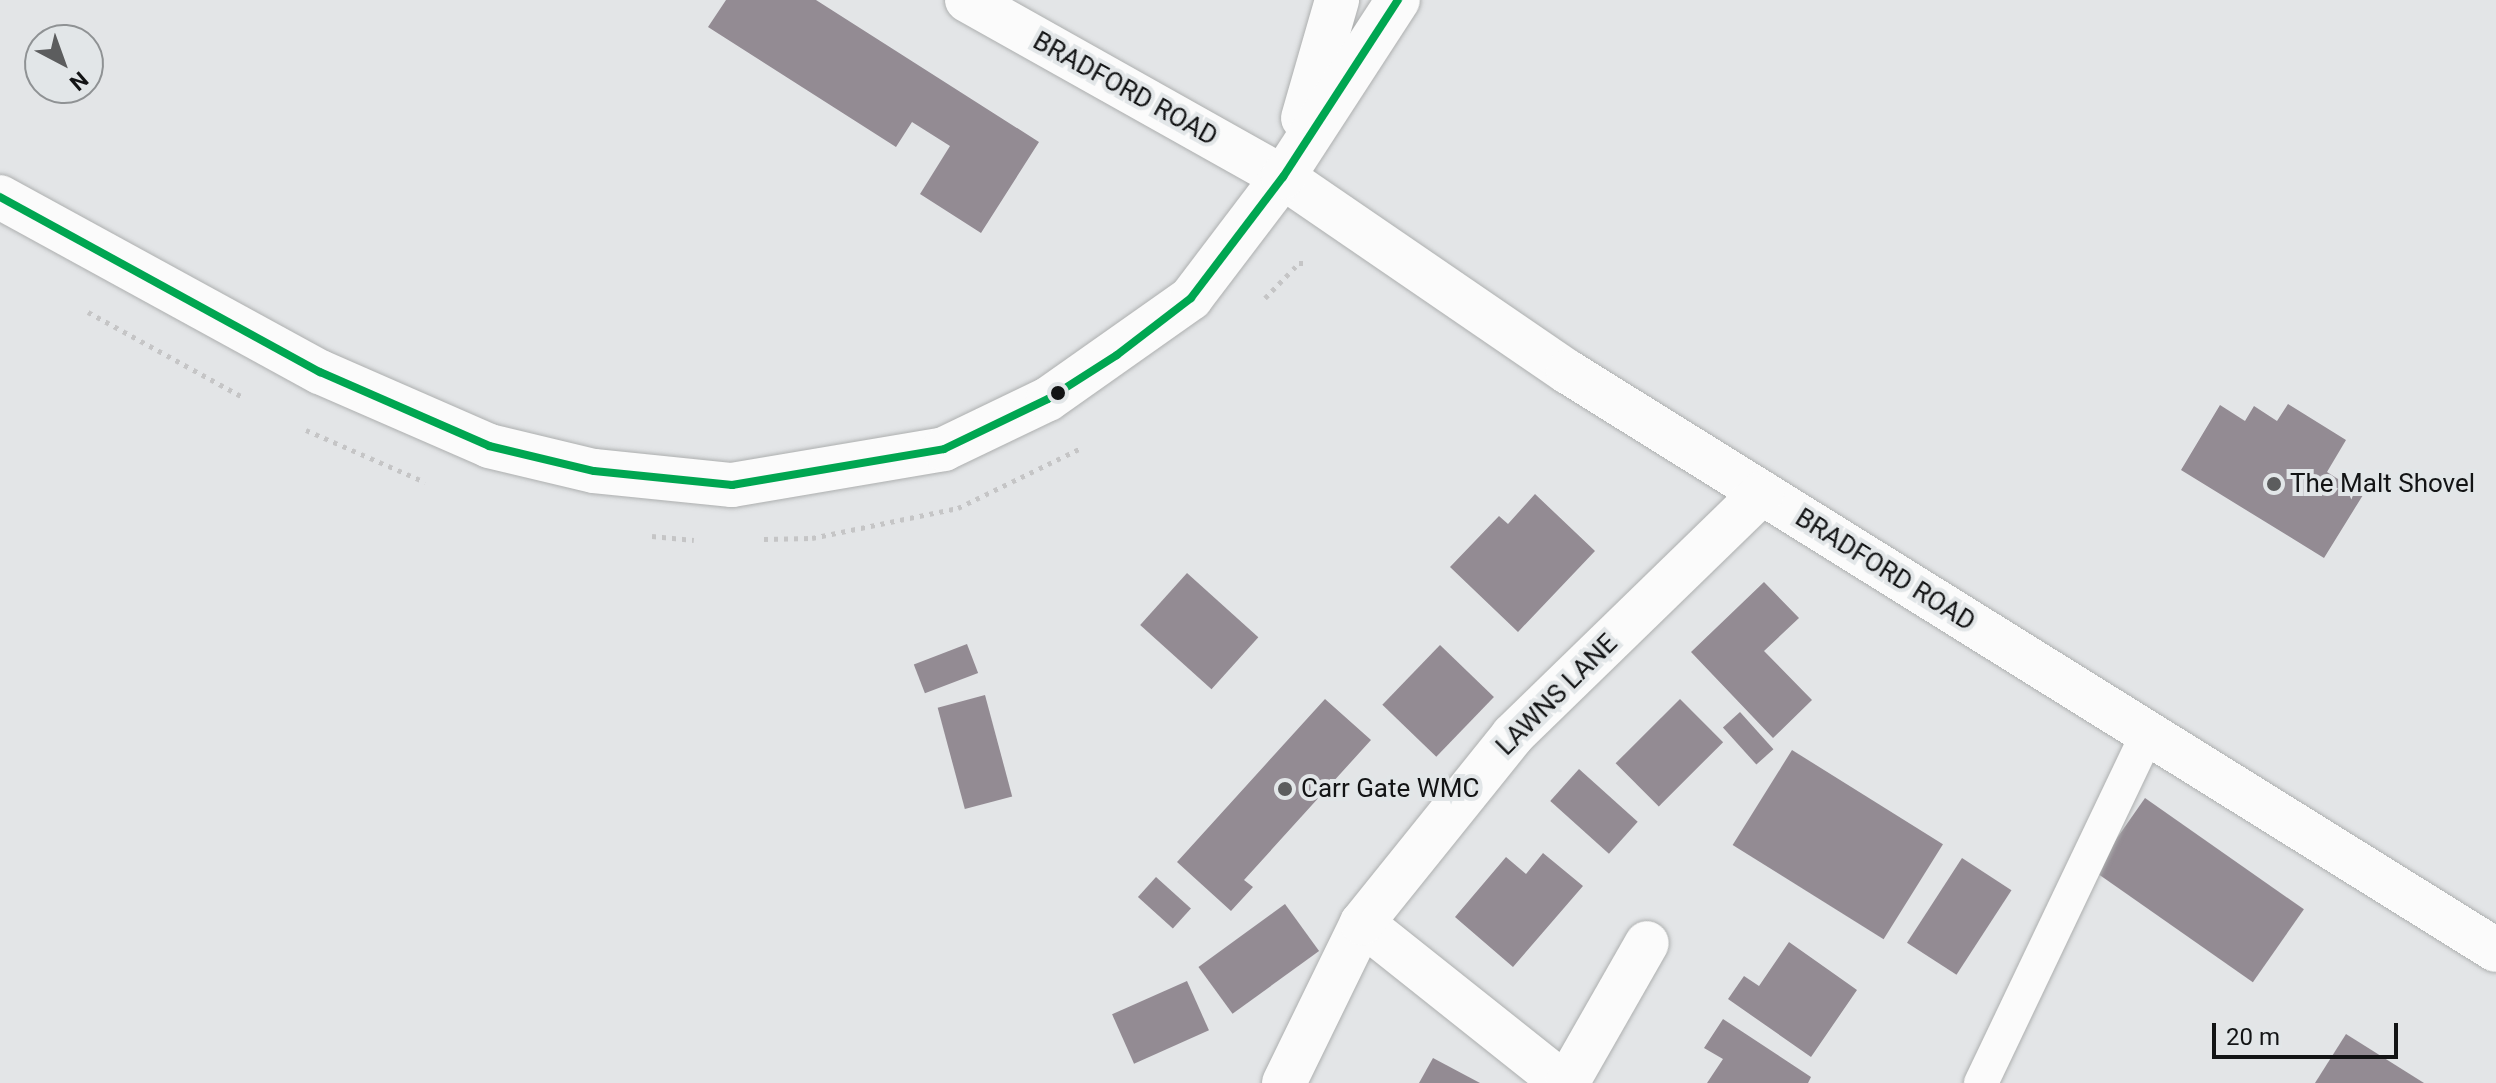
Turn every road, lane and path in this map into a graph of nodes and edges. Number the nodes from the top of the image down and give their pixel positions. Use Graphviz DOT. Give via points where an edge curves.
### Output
graph roads {
  1 [pos="967,0"];
  2 [pos="1337,0"];
  3 [pos="1398,0"];
  4 [pos="1283,177"];
  5 [pos="0,197"];
  6 [pos="1314,263"];
  7 [pos="76,305"];
  8 [pos="1255,308"];
  9 [pos="249,400"];
  10 [pos="290,422"];
  11 [pos="1092,440"];
  12 [pos="433,484"];
  13 [pos="1762,493"];
  14 [pos="634,533"];
  15 [pos="752,539"];
  16 [pos="707,540"];
  17 [pos="2147,735"];
  18 [pos="1362,923"];
  19 [pos="1647,943"];
  20 [pos="2496,950"];
  21 [pos="1284,1083"];
  22 [pos="1565,1083"];
  23 [pos="1981,1083"];
  1 -- 4 [label="main road, BRADFORD ROAD"];
  2 -- 4 [label="main road"];
  3 -- 4 [label="main road"];
  4 -- 5 [label="main road" via="1191,298 1048,399 944,449 732,485 594,471 489,446 320,372"];
  4 -- 13 [label="main road, BRADFORD ROAD" via="1568,372"];
  6 -- 8 [label="path" via="1299,263"];
  7 -- 9 [label="path"];
  10 -- 12 [label="path"];
  11 -- 15 [label="path" via="958,508 812,538"];
  13 -- 17 [label="main road, BRADFORD ROAD"];
  13 -- 18 [label="main road, LAWNS LANE" via="1513,735"];
  14 -- 16 [label="path"];
  17 -- 20 [label="main road, BRADFORD ROAD"];
  17 -- 23 [label="lane"];
  18 -- 21 [label="main road, LAWNS LANE"];
  18 -- 22 [label="main road"];
  19 -- 22 [label="main road"];
}
